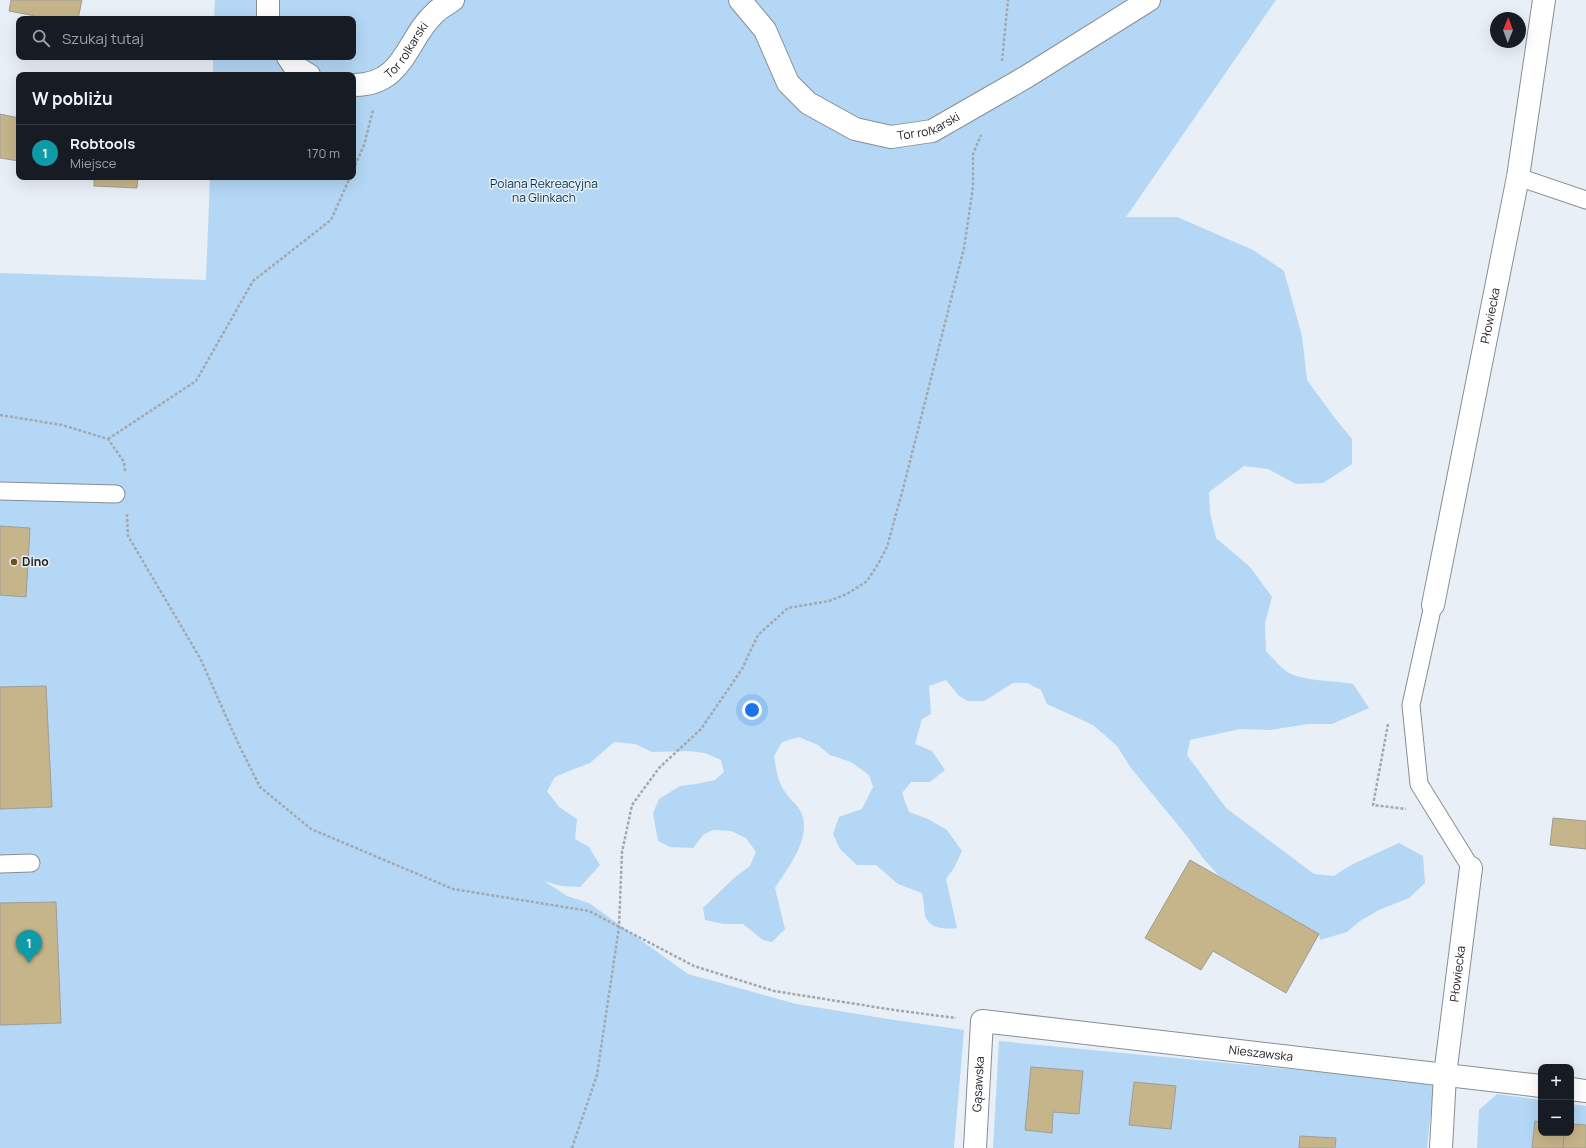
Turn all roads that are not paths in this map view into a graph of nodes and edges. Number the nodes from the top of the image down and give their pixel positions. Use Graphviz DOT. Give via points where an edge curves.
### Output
graph roads {
  1 [pos="268,0"];
  2 [pos="453,0"];
  3 [pos="740,0"];
  4 [pos="1149,0"];
  5 [pos="1544,0"];
  6 [pos="268,16"];
  7 [pos="290,60"];
  8 [pos="304,72"];
  9 [pos="356,84"];
  10 [pos="1518,177"];
  11 [pos="1586,200"];
  12 [pos="0,490"];
  13 [pos="116,494"];
  14 [pos="1433,605"];
  15 [pos="31,863"];
  16 [pos="0,864"];
  17 [pos="1471,868"];
  18 [pos="982,1021"];
  19 [pos="1445,1075"];
  20 [pos="1538,1086"];
  21 [pos="1574,1089"];
  22 [pos="1586,1091"];
  23 [pos="975,1148"];
  24 [pos="1442,1148"];
  1 -- 6 [label="street"];
  2 -- 9 [label="street, Tor rolkarski" via="435,12 404,60 381,80"];
  3 -- 4 [label="street, Tor rolkarski" via="765,30 788,83 808,103 855,129 891,137 932,131 998,94"];
  5 -- 10 [label="street, Płowiecka"];
  7 -- 8 [label="street"];
  10 -- 11 [label="lane"];
  10 -- 14 [label="street, Płowiecka"];
  12 -- 13 [label="lane"];
  14 -- 17 [label="lane, Płowiecka" via="1412,705 1419,784"];
  15 -- 16 [label="lane"];
  17 -- 19 [label="street, Płowiecka"];
  18 -- 19 [label="street, Nieszawska"];
  18 -- 23 [label="street, Gąsawska"];
  19 -- 20 [label="street, Nieszawska"];
  19 -- 24 [label="street, Płowiecka"];
  21 -- 22 [label="street"];
}
